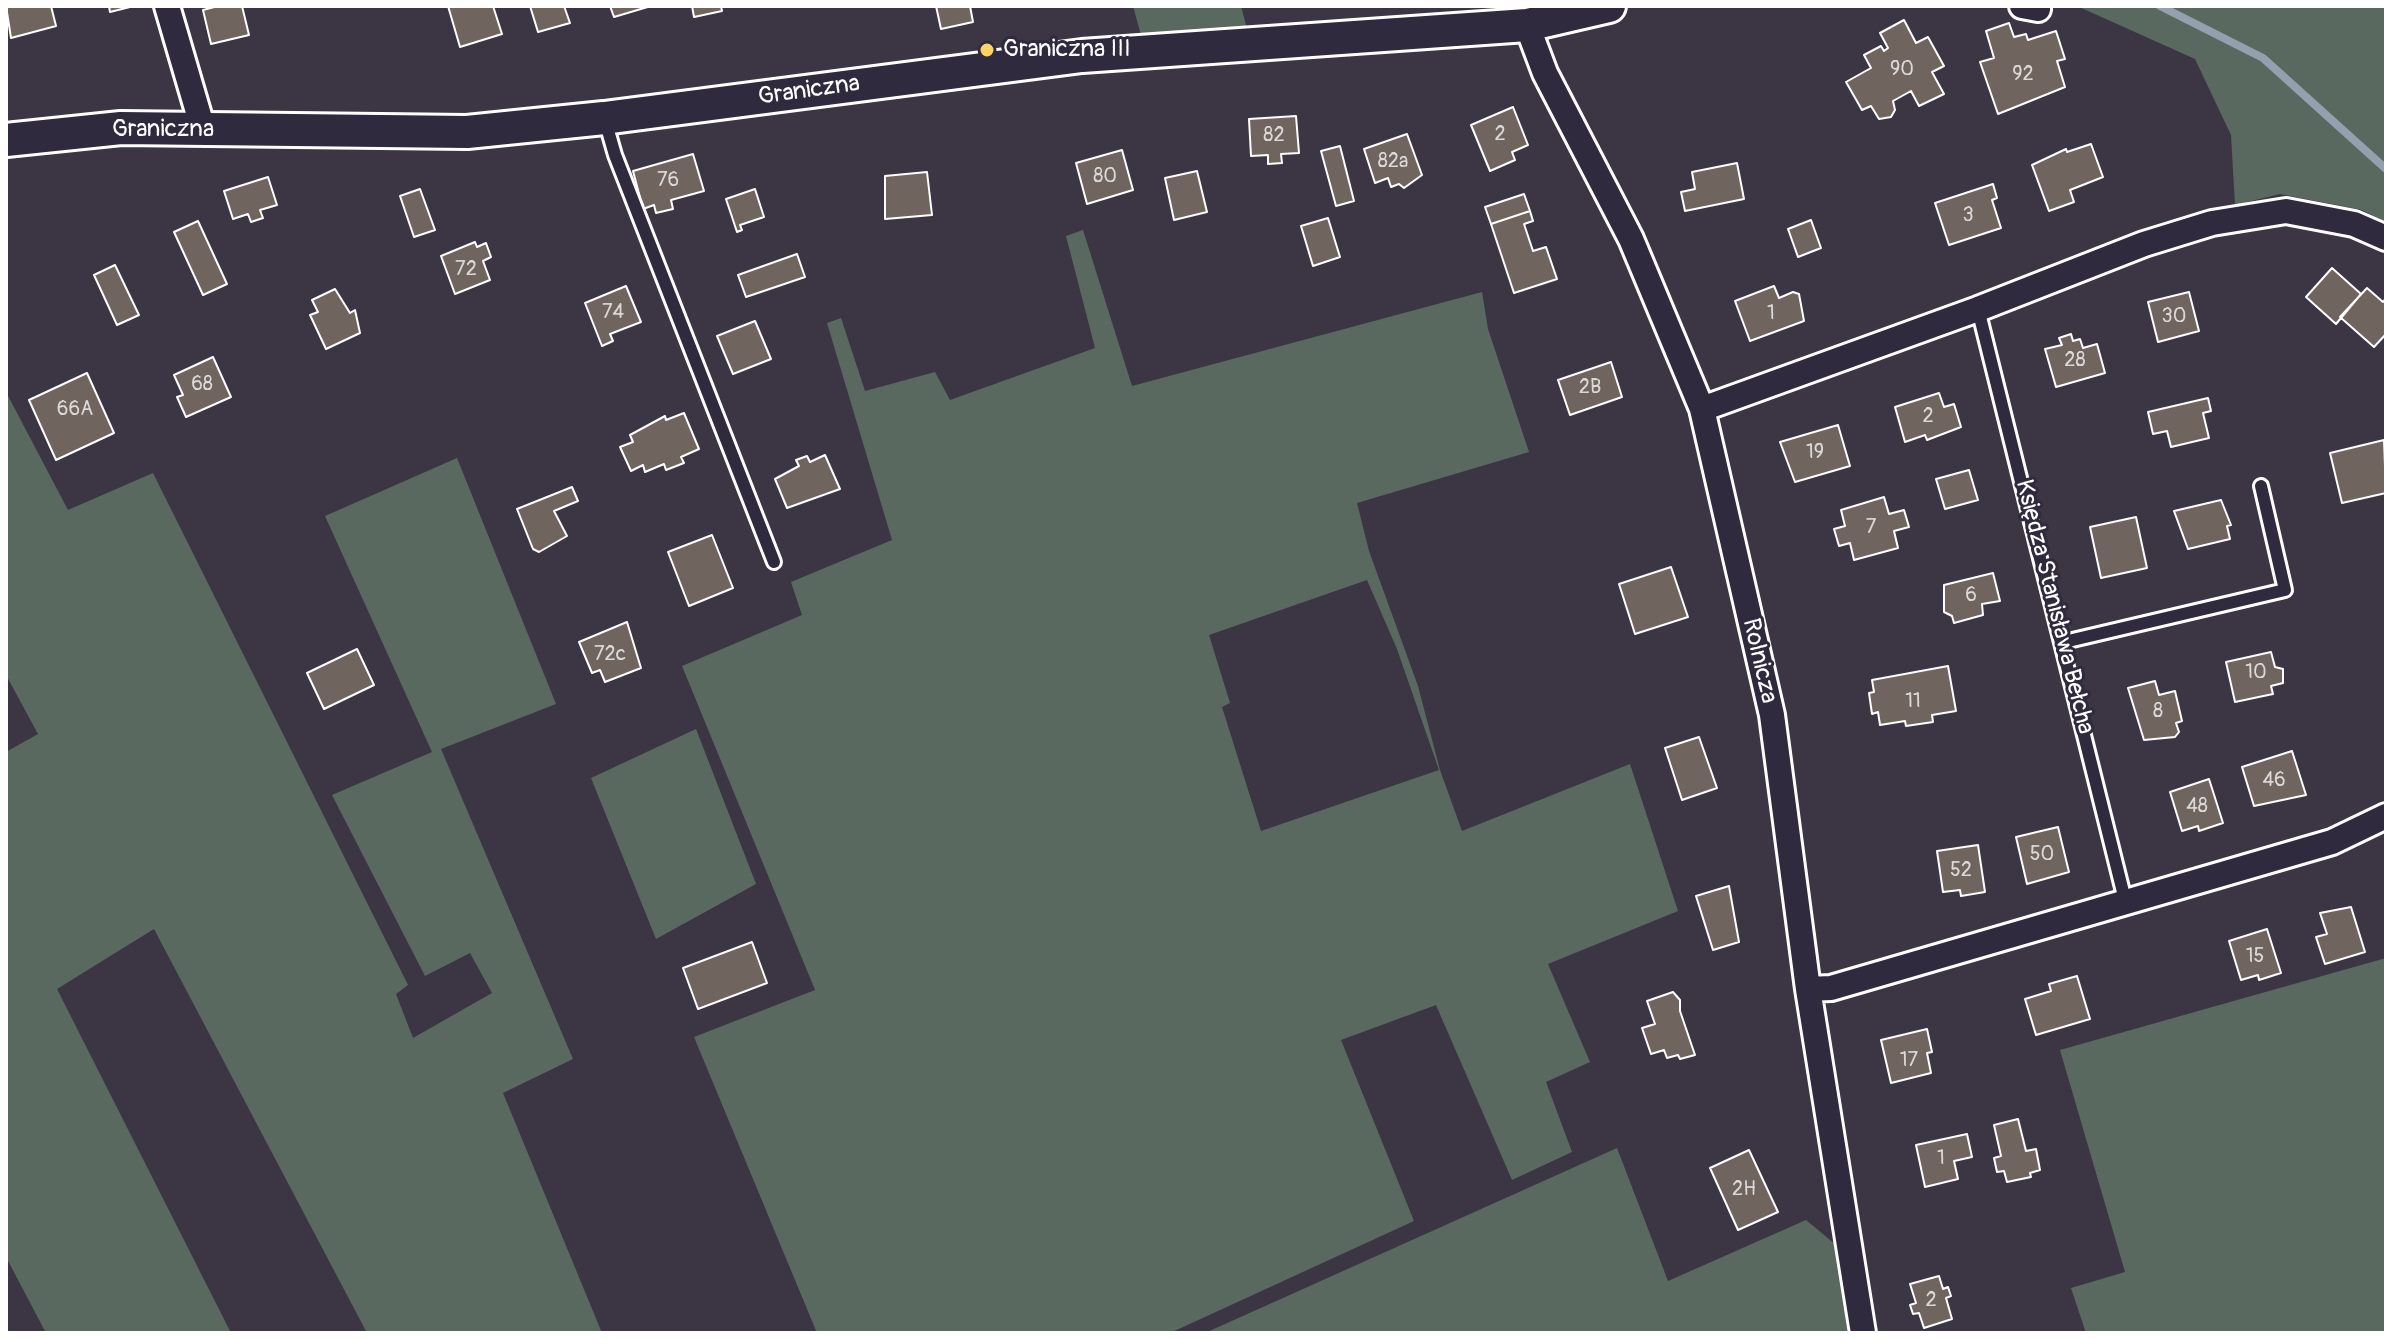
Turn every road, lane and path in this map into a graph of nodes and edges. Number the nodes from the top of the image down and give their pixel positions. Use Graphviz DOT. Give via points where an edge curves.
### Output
graph roads {
  1 [pos="167,6"];
  2 [pos="1609,6"];
  3 [pos="1527,25"];
  4 [pos="604,118"];
  5 [pos="203,129"];
  6 [pos="6,140"];
  7 [pos="2386,238"];
  8 [pos="1978,309"];
  9 [pos="1702,409"];
  10 [pos="2261,486"];
  11 [pos="774,562"];
  12 [pos="2064,642"];
  13 [pos="2386,816"];
  14 [pos="2126,904"];
  15 [pos="1808,989"];
  16 [pos="1863,1333"];
  1 -- 5 [label="street"];
  2 -- 3 [label="street, Graniczna"];
  3 -- 4 [label="street, Graniczna" via="1082,56"];
  3 -- 9 [label="street, Rolnicza" via="1545,73 1631,239"];
  4 -- 5 [label="street, Graniczna" via="467,132"];
  4 -- 11 [label="lane"];
  5 -- 6 [label="street, Graniczna" via="121,128"];
  7 -- 8 [label="street" via="2354,224 2286,211 2212,223"];
  8 -- 9 [label="street"];
  8 -- 12 [label="lane, Księdza Stanisława Bełcha"];
  9 -- 15 [label="street, Rolnicza" via="1772,715"];
  10 -- 12 [label="lane" via="2285,590"];
  12 -- 14 [label="lane, Księdza Stanisława Bełcha"];
  13 -- 14 [label="street" via="2332,842"];
  14 -- 15 [label="street" via="1831,988"];
  15 -- 16 [label="street, Rolnicza"];
}
